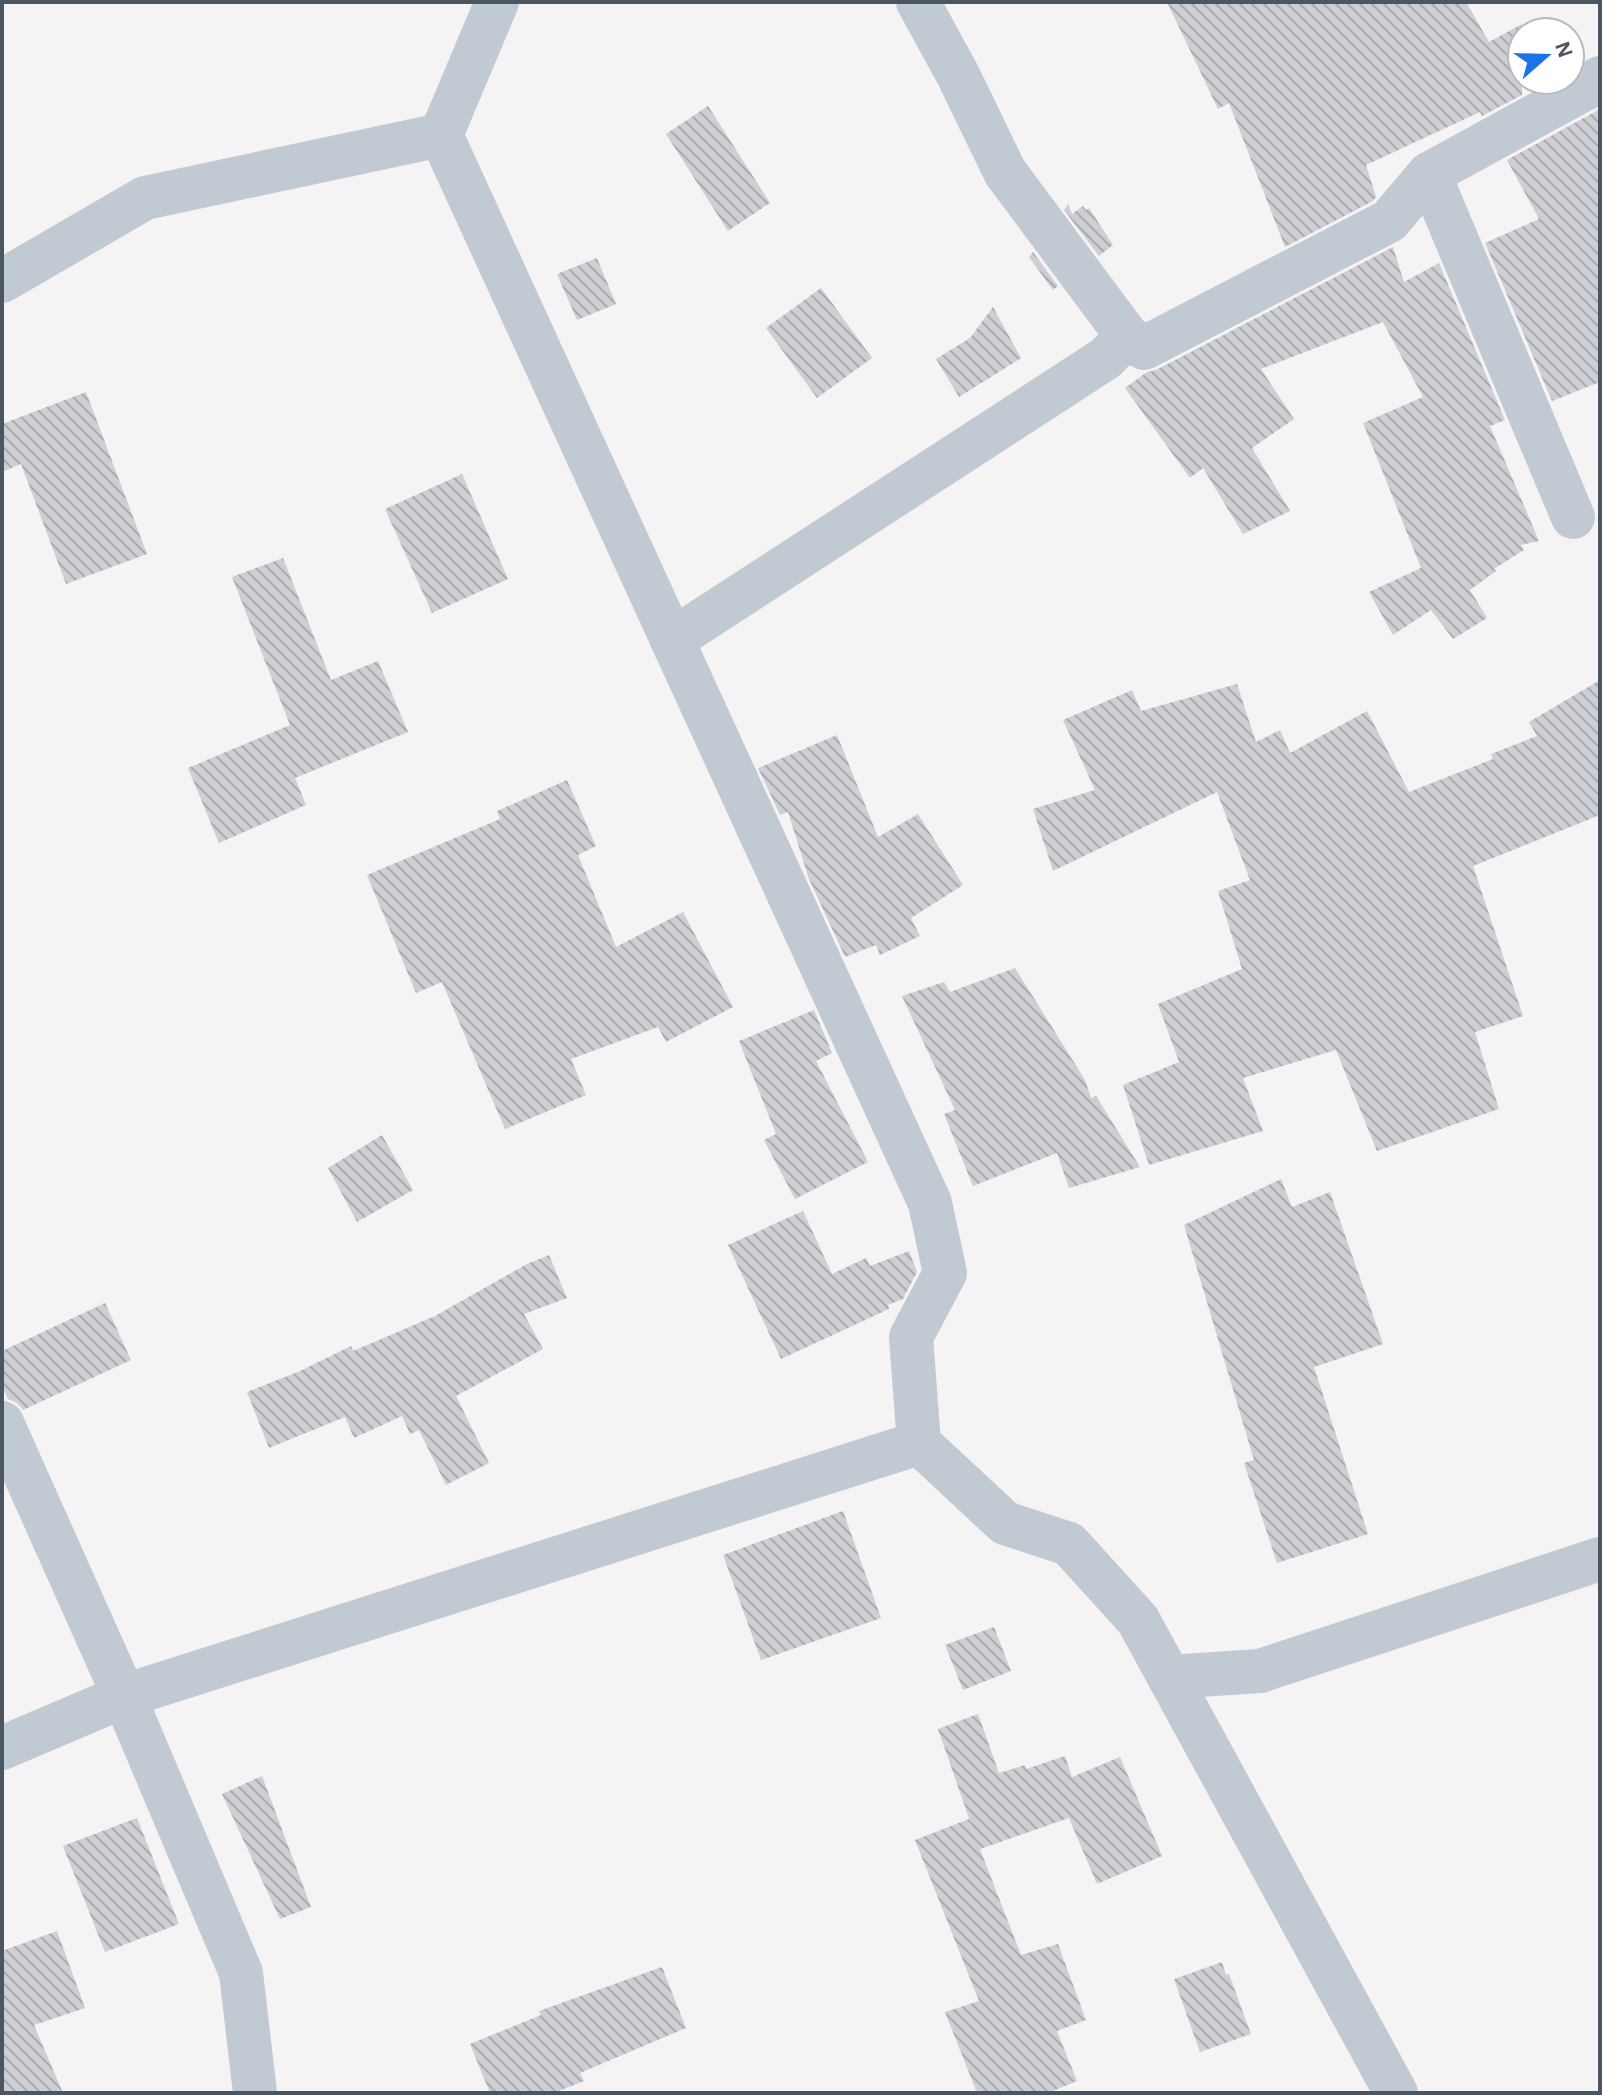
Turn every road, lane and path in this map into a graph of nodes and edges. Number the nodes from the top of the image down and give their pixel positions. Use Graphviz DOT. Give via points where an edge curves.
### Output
graph roads {
  1 [pos="497,2"];
  2 [pos="918,2"];
  3 [pos="1600,78"];
  4 [pos="441,135"];
  5 [pos="1429,174"];
  6 [pos="2,281"];
  7 [pos="1127,336"];
  8 [pos="1573,517"];
  9 [pos="672,640"];
  10 [pos="2,1423"];
  11 [pos="919,1443"];
  12 [pos="1600,1559"];
  13 [pos="1169,1677"];
  14 [pos="124,1696"];
  15 [pos="2,1748"];
  16 [pos="246,2089"];
  17 [pos="1396,2093"];
  1 -- 4 [label="street"];
  2 -- 7 [label="street" via="1005,172"];
  3 -- 5 [label="street"];
  4 -- 6 [label="street" via="145,198"];
  4 -- 9 [label="street"];
  5 -- 7 [label="street" via="1389,221 1144,348"];
  5 -- 8 [label="street"];
  7 -- 9 [label="street" via="1106,358"];
  9 -- 11 [label="street" via="930,1203 945,1273 911,1337"];
  10 -- 14 [label="street"];
  11 -- 13 [label="street" via="1005,1523 1069,1544 1138,1620"];
  11 -- 14 [label="street"];
  12 -- 13 [label="street" via="1260,1671"];
  13 -- 17 [label="street"];
  14 -- 15 [label="street"];
  14 -- 16 [label="street" via="241,1973"];
}
